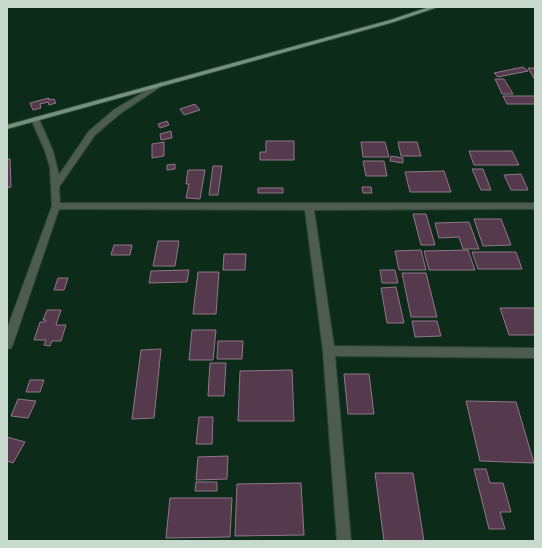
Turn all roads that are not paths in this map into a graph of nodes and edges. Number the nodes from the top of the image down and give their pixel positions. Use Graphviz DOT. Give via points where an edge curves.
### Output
graph roads {
  1 [pos="435,7"];
  2 [pos="426,8"];
  3 [pos="161,84"];
  4 [pos="35,119"];
  5 [pos="7,128"];
  6 [pos="54,188"];
  7 [pos="56,206"];
  8 [pos="535,206"];
  9 [pos="310,208"];
  10 [pos="7,344"];
  11 [pos="328,351"];
  12 [pos="535,353"];
  13 [pos="344,541"];
  1 -- 2 [label="main road"];
  2 -- 3 [label="main road" via="392,21"];
  3 -- 4 [label="main road"];
  3 -- 6 [label="street" via="118,111 92,133"];
  4 -- 5 [label="main road"];
  4 -- 6 [label="street" via="54,168"];
  6 -- 7 [label="street"];
  7 -- 9 [label="street"];
  7 -- 10 [label="street"];
  8 -- 9 [label="street"];
  9 -- 11 [label="street"];
  11 -- 12 [label="street"];
  11 -- 13 [label="street"];
}
